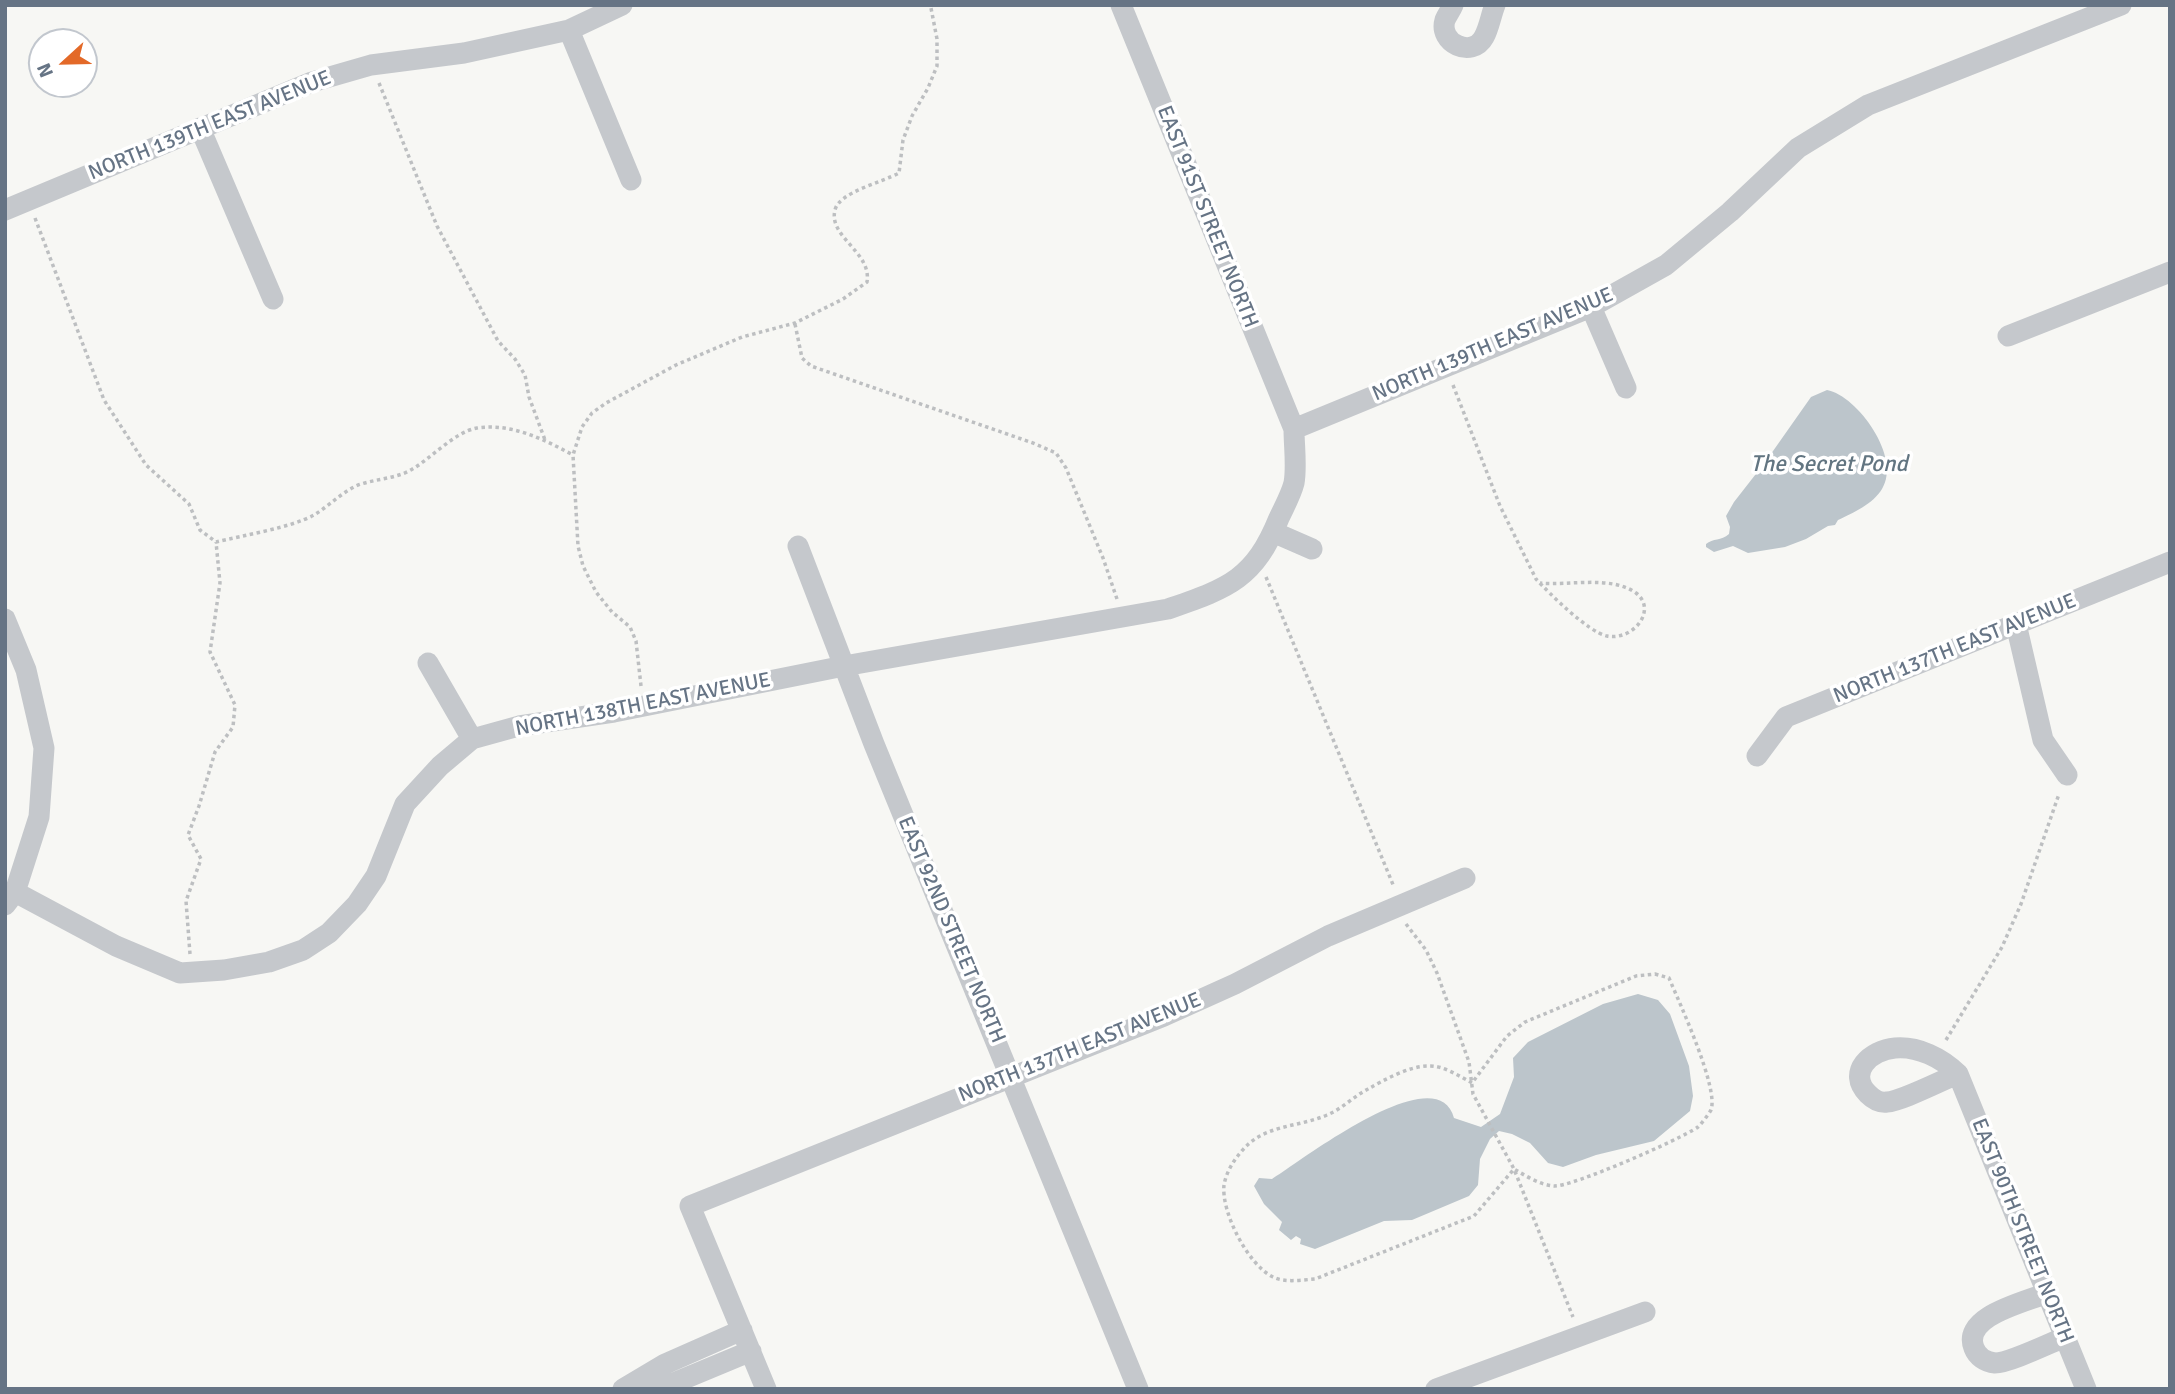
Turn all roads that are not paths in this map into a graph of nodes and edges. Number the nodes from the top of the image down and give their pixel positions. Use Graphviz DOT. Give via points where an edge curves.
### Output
graph roads {
  1 [pos="621,5"];
  2 [pos="1121,5"];
  3 [pos="1453,5"];
  4 [pos="1494,5"];
  5 [pos="2121,5"];
  6 [pos="569,30"];
  7 [pos="200,128"];
  8 [pos="631,180"];
  9 [pos="5,210"];
  10 [pos="2170,272"];
  11 [pos="272,299"];
  12 [pos="1591,307"];
  13 [pos="2008,336"];
  14 [pos="1626,388"];
  15 [pos="1294,429"];
  16 [pos="1273,533"];
  17 [pos="798,546"];
  18 [pos="1312,549"];
  19 [pos="2170,562"];
  20 [pos="5,620"];
  21 [pos="2016,624"];
  22 [pos="428,663"];
  23 [pos="844,666"];
  24 [pos="472,739"];
  25 [pos="1757,756"];
  26 [pos="2067,775"];
  27 [pos="1465,878"];
  28 [pos="10,899"];
  29 [pos="1958,1074"];
  30 [pos="1012,1077"];
  31 [pos="2048,1293"];
  32 [pos="1646,1312"];
  33 [pos="742,1330"];
  34 [pos="2065,1337"];
  35 [pos="751,1352"];
  36 [pos="1461,1385"];
  37 [pos="623,1389"];
  38 [pos="633,1389"];
  39 [pos="766,1389"];
  40 [pos="1138,1389"];
  41 [pos="1436,1389"];
  42 [pos="2087,1389"];
  1 -- 6 [label="street, NORTH 139TH EAST AVENUE"];
  2 -- 15 [label="street, EAST 91ST STREET NORTH"];
  3 -- 4 [label="street" via="1445,21 1446,34 1454,44 1467,48 1483,39"];
  5 -- 12 [label="street, NORTH 139TH EAST AVENUE" via="1868,105 1798,148 1666,265"];
  6 -- 7 [label="street, NORTH 139TH EAST AVENUE" via="464,53 371,65 286,91"];
  6 -- 8 [label="street"];
  7 -- 9 [label="street, NORTH 139TH EAST AVENUE"];
  7 -- 11 [label="street"];
  10 -- 13 [label="street"];
  12 -- 14 [label="street"];
  12 -- 15 [label="street, NORTH 139TH EAST AVENUE"];
  15 -- 16 [label="street, NORTH 138TH EAST AVENUE" via="1294,484"];
  16 -- 18 [label="street"];
  16 -- 23 [label="street, NORTH 138TH EAST AVENUE" via="1248,571 1213,593 1168,608"];
  17 -- 23 [label="street, EAST 92ND STREET NORTH"];
  19 -- 21 [label="street, NORTH 137TH EAST AVENUE"];
  20 -- 28 [label="street" via="26,670 44,748 39,817"];
  21 -- 25 [label="street, NORTH 137TH EAST AVENUE" via="1786,717"];
  21 -- 26 [label="street" via="2043,740"];
  22 -- 24 [label="street"];
  23 -- 24 [label="street, NORTH 138TH EAST AVENUE" via="519,726"];
  23 -- 30 [label="street, EAST 92ND STREET NORTH"];
  24 -- 28 [label="street, NORTH 138TH EAST AVENUE" via="405,804 376,876 358,904 329,933 303,950 269,962 180,974"];
  27 -- 30 [label="street, NORTH 137TH EAST AVENUE" via="1328,936 1164,1016"];
  29 -- 29 [label="street, EAST 90TH STREET NORTH" via="1936,1057 1898,1047 1880,1050 1866,1059 1860,1080 1875,1101 1888,1102"];
  29 -- 31 [label="street, EAST 90TH STREET NORTH"];
  30 -- 33 [label="street, NORTH 137TH EAST AVENUE" via="690,1206"];
  30 -- 40 [label="street, EAST 92ND STREET NORTH"];
  31 -- 34 [label="street, EAST 90TH STREET NORTH"];
  31 -- 34 [label="street" via="1981,1320 1973,1332 1975,1350 1982,1359 1996,1363"];
  32 -- 36 [label="street"];
  33 -- 35 [label="street"];
  33 -- 37 [label="street" via="665,1364"];
  34 -- 42 [label="street, EAST 90TH STREET NORTH"];
  35 -- 38 [label="street" via="674,1383"];
  35 -- 39 [label="street"];
  36 -- 41 [label="street"];
}
